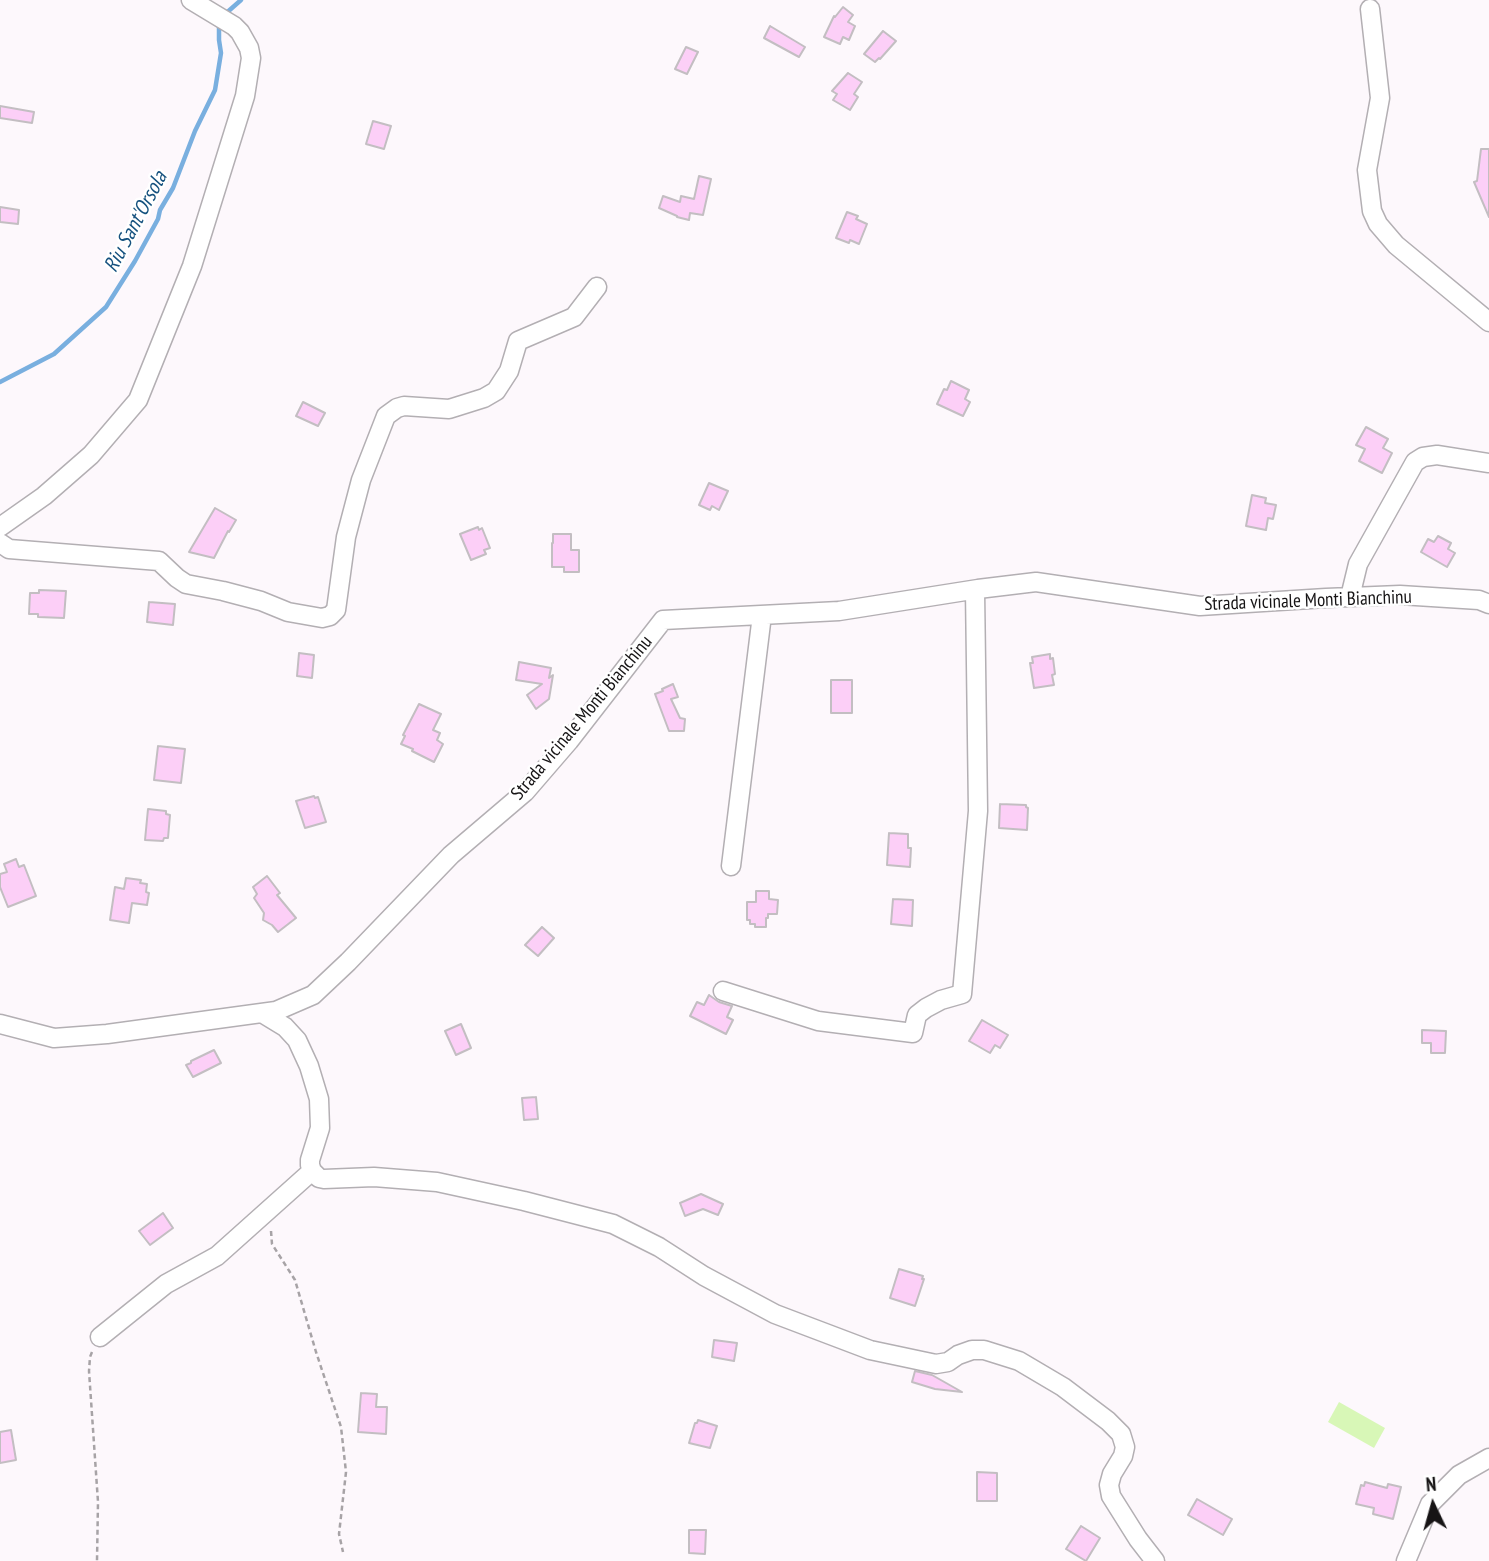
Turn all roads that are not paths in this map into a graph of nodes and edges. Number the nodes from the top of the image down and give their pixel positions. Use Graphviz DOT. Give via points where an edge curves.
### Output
graph roads {
  1 [pos="191,0"];
  2 [pos="1370,9"];
  3 [pos="597,287"];
  4 [pos="1489,322"];
  5 [pos="1489,463"];
  6 [pos="0,527"];
  7 [pos="0,543"];
  8 [pos="975,590"];
  9 [pos="1350,597"];
  10 [pos="1489,604"];
  11 [pos="762,615"];
  12 [pos="731,866"];
  13 [pos="723,991"];
  14 [pos="262,1013"];
  15 [pos="0,1024"];
  16 [pos="312,1171"];
  17 [pos="100,1337"];
  18 [pos="1489,1458"];
  19 [pos="1155,1561"];
  20 [pos="1406,1561"];
  1 -- 6 [label="street" via="234,26 251,58 245,96 192,266 138,400 91,456"];
  2 -- 4 [label="street" via="1380,98 1367,170 1372,211 1396,245"];
  3 -- 7 [label="street" via="574,317 517,341 509,371 490,395 449,409 404,406 386,416 345,537 335,610 330,616 288,612 186,584 159,561 9,549"];
  5 -- 9 [label="street" via="1437,456 1415,461 1358,564"];
  8 -- 9 [label="street, Strada vicinale Monti Bianchinu" via="1036,582 1200,606"];
  8 -- 11 [label="street, Strada vicinale Monti Bianchinu" via="839,611"];
  8 -- 13 [label="street" via="978,811 962,994 917,1015 913,1033 818,1021"];
  9 -- 10 [label="street, Strada vicinale Monti Bianchinu" via="1400,595"];
  11 -- 12 [label="street"];
  11 -- 14 [label="street, Strada vicinale Monti Bianchinu" via="663,620 525,792 451,855 313,995"];
  14 -- 15 [label="street, Strada vicinale Monti Bianchinu" via="54,1038"];
  14 -- 16 [label="street" via="297,1040 309,1066 319,1099 320,1128 310,1160"];
  16 -- 17 [label="street" via="217,1256 166,1284"];
  16 -- 19 [label="street" via="324,1179 437,1182 613,1224 775,1314 870,1350 936,1364 984,1350 1019,1362 1063,1387 1121,1434 1125,1447 1112,1474 1111,1496"];
  18 -- 20 [label="street" via="1459,1475 1430,1504"];
}
